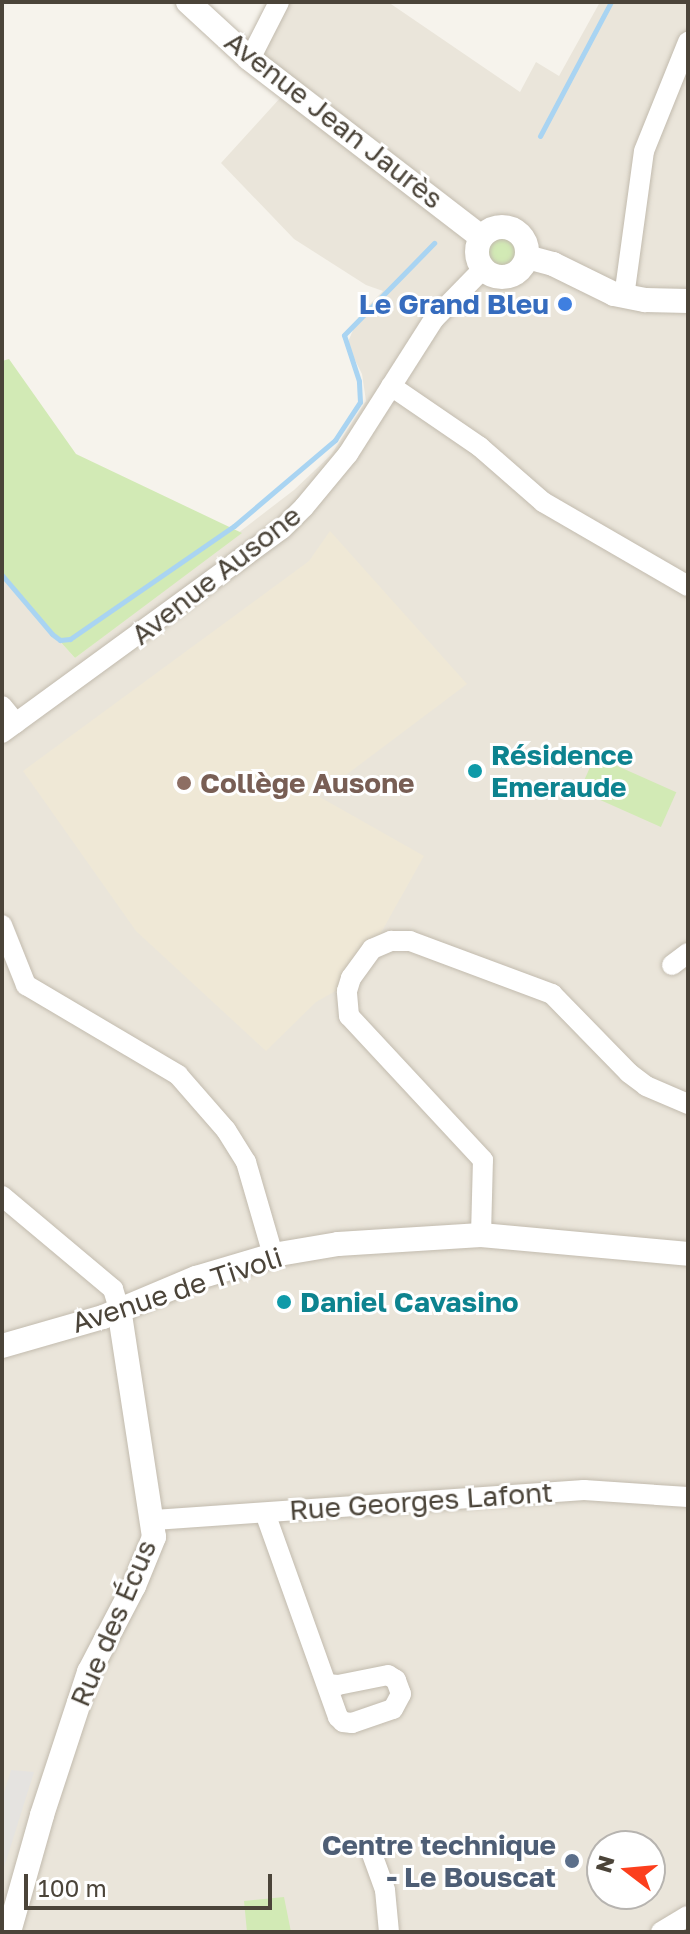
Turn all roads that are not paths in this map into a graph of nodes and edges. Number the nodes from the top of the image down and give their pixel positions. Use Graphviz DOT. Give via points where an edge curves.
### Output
graph roads {
  1 [pos="188,2"];
  2 [pos="279,2"];
  3 [pos="688,42"];
  4 [pos="250,59"];
  5 [pos="481,237"];
  6 [pos="527,257"];
  7 [pos="483,269"];
  8 [pos="624,297"];
  9 [pos="688,301"];
  10 [pos="391,386"];
  11 [pos="688,586"];
  12 [pos="2,706"];
  13 [pos="9,728"];
  14 [pos="2,925"];
  15 [pos="688,1104"];
  16 [pos="2,1196"];
  17 [pos="481,1235"];
  18 [pos="688,1254"];
  19 [pos="273,1255"];
  20 [pos="119,1309"];
  21 [pos="2,1346"];
  22 [pos="688,1497"];
  23 [pos="265,1513"];
  24 [pos="154,1520"];
  25 [pos="327,1684"];
  26 [pos="372,1854"];
  27 [pos="688,1916"];
  28 [pos="9,1932"];
  29 [pos="389,1932"];
  30 [pos="661,1932"];
  1 -- 4 [label="street, Avenue Jean Jaurès"];
  2 -- 4 [label="street"];
  3 -- 8 [label="street" via="644,151"];
  4 -- 5 [label="street, Avenue Jean Jaurès"];
  5 -- 6 [label="street" via="495,227 512,228 524,239"];
  5 -- 7 [label="street" via="476,253"];
  6 -- 7 [label="street" via="520,270 507,276"];
  6 -- 8 [label="street"];
  7 -- 10 [label="street, Avenue Ausone" via="434,319"];
  8 -- 9 [label="street"];
  10 -- 11 [label="street" via="480,447 543,502"];
  10 -- 13 [label="street, Avenue Ausone" via="335,473 282,529"];
  12 -- 13 [label="street"];
  14 -- 19 [label="street" via="26,985 178,1075 226,1130 246,1162"];
  15 -- 17 [label="street" via="629,1073 552,994 410,941 372,949 351,978 349,1016 483,1160"];
  16 -- 20 [label="street" via="113,1289"];
  17 -- 18 [label="street, Avenue de Tivoli"];
  17 -- 19 [label="street, Avenue de Tivoli" via="338,1244"];
  19 -- 20 [label="street, Avenue de Tivoli"];
  20 -- 21 [label="street, Avenue de Tivoli"];
  20 -- 24 [label="street, Rue des Écus"];
  22 -- 23 [label="street, Rue Georges Lafont" via="584,1490"];
  23 -- 24 [label="street, Rue Georges Lafont"];
  23 -- 25 [label="street"];
  24 -- 28 [label="street, Rue des Écus" via="151,1548 89,1672"];
  26 -- 29 [label="street" via="385,1890"];
  27 -- 30 [label="street"];
}
